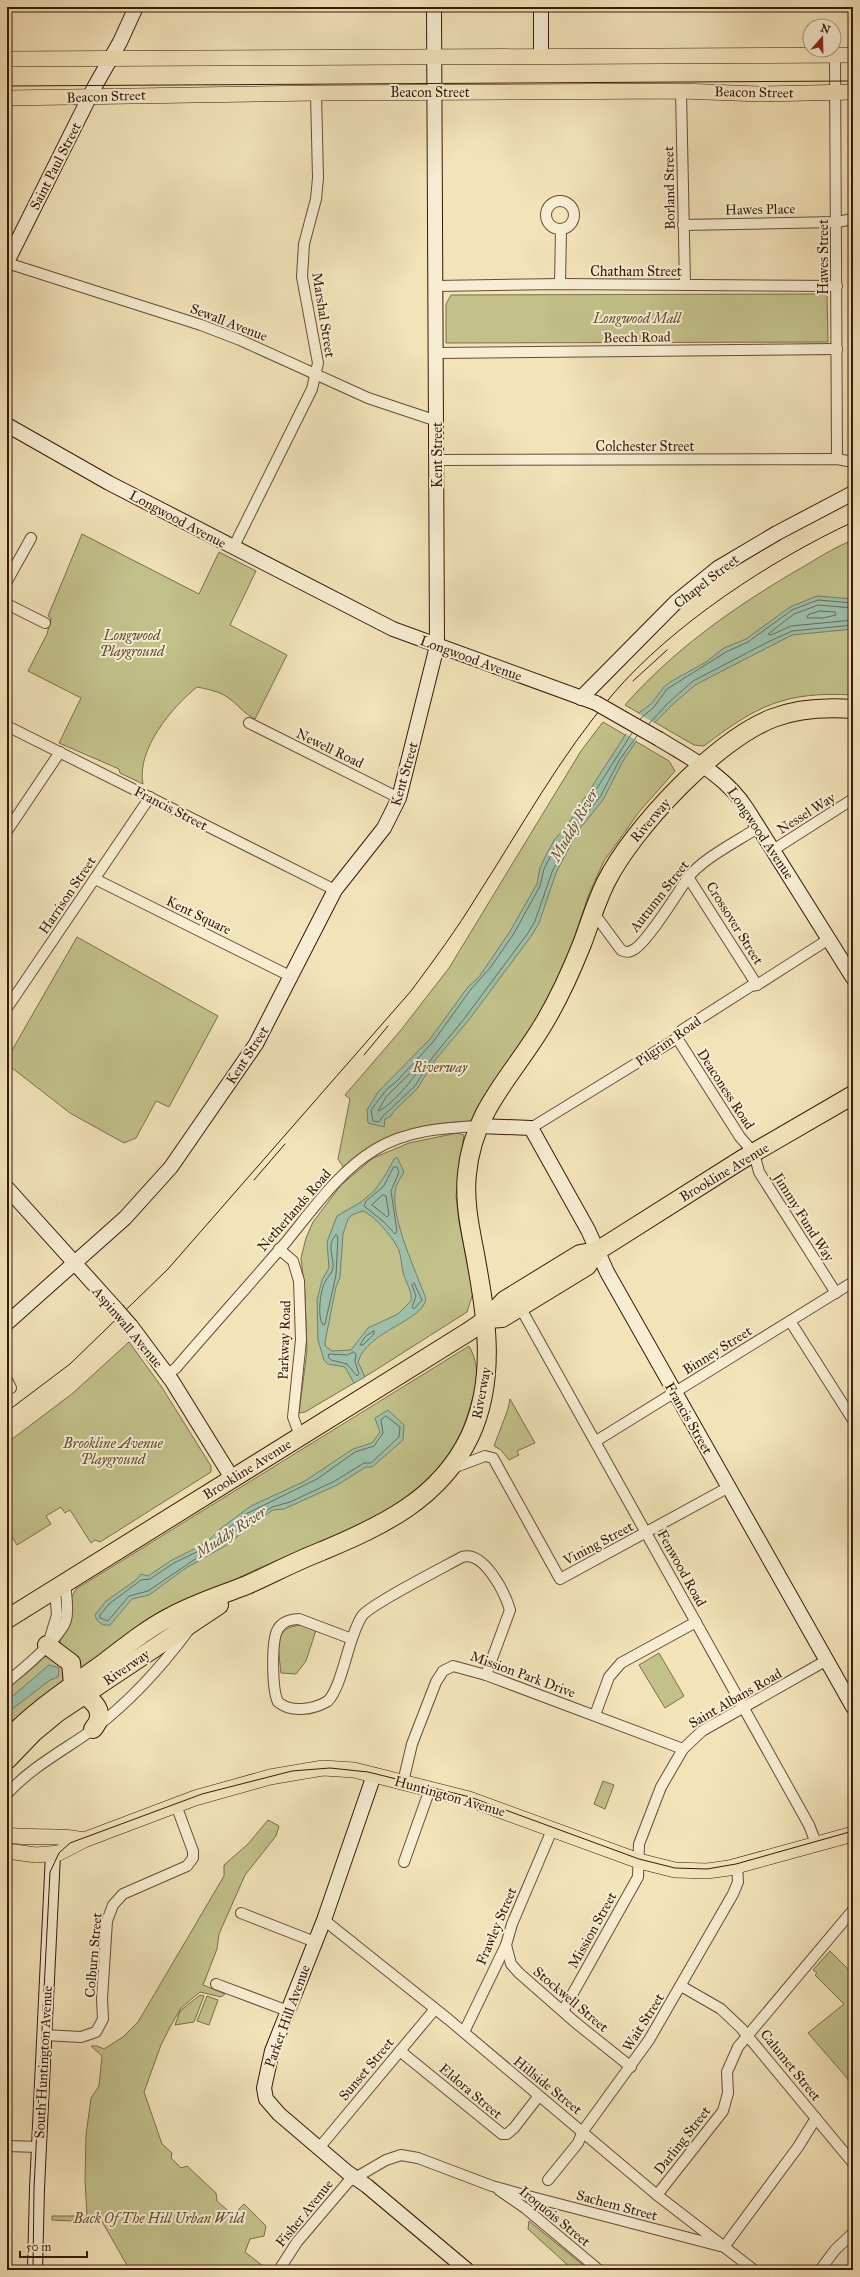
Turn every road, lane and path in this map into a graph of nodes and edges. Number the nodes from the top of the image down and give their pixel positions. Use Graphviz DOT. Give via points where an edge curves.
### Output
graph roads {
  1 [pos="136,7"];
  2 [pos="434,7"];
  3 [pos="540,7"];
  4 [pos="802,55"];
  5 [pos="842,55"];
  6 [pos="853,55"];
  7 [pos="541,56"];
  8 [pos="436,57"];
  9 [pos="109,58"];
  10 [pos="835,58"];
  11 [pos="7,59"];
  12 [pos="681,91"];
  13 [pos="436,92"];
  14 [pos="853,92"];
  15 [pos="316,93"];
  16 [pos="834,93"];
  17 [pos="7,98"];
  18 [pos="89,98"];
  19 [pos="853,219"];
  20 [pos="837,222"];
  21 [pos="683,225"];
  22 [pos="561,229"];
  23 [pos="7,262"];
  24 [pos="560,284"];
  25 [pos="685,285"];
  26 [pos="436,286"];
  27 [pos="836,286"];
  28 [pos="837,350"];
  29 [pos="437,353"];
  30 [pos="316,376"];
  31 [pos="437,421"];
  32 [pos="7,425"];
  33 [pos="837,459"];
  34 [pos="437,460"];
  35 [pos="853,462"];
  36 [pos="853,493"];
  37 [pos="31,538"];
  38 [pos="233,548"];
  39 [pos="7,581"];
  40 [pos="7,604"];
  41 [pos="45,623"];
  42 [pos="437,646"];
  43 [pos="581,698"];
  44 [pos="853,709"];
  45 [pos="249,723"];
  46 [pos="7,726"];
  47 [pos="60,752"];
  48 [pos="703,766"];
  49 [pos="150,797"];
  50 [pos="399,798"];
  51 [pos="853,799"];
  52 [pos="759,827"];
  53 [pos="7,831"];
  54 [pos="773,850"];
  55 [pos="688,877"];
  56 [pos="95,879"];
  57 [pos="335,890"];
  58 [pos="593,912"];
  59 [pos="829,939"];
  60 [pos="292,977"];
  61 [pos="853,978"];
  62 [pos="758,985"];
  63 [pos="7,1008"];
  64 [pos="677,1038"];
  65 [pos="853,1095"];
  66 [pos="479,1126"];
  67 [pos="531,1128"];
  68 [pos="754,1153"];
  69 [pos="7,1188"];
  70 [pos="279,1249"];
  71 [pos="597,1252"];
  72 [pos="74,1263"];
  73 [pos="853,1282"];
  74 [pos="836,1293"];
  75 [pos="520,1307"];
  76 [pos="487,1319"];
  77 [pos="790,1321"];
  78 [pos="7,1323"];
  79 [pos="168,1374"];
  80 [pos="675,1393"];
  81 [pos="853,1420"];
  82 [pos="300,1436"];
  83 [pos="596,1441"];
  84 [pos="447,1470"];
  85 [pos="232,1478"];
  86 [pos="729,1487"];
  87 [pos="646,1533"];
  88 [pos="252,1583"];
  89 [pos="60,1586"];
  90 [pos="7,1619"];
  91 [pos="196,1620"];
  92 [pos="696,1622"];
  93 [pos="352,1639"];
  94 [pos="47,1645"];
  95 [pos="827,1660"];
  96 [pos="486,1675"];
  97 [pos="7,1682"];
  98 [pos="79,1690"];
  99 [pos="744,1707"];
  100 [pos="853,1707"];
  101 [pos="595,1715"];
  102 [pos="93,1729"];
  103 [pos="7,1740"];
  104 [pos="683,1749"];
  105 [pos="7,1760"];
  106 [pos="374,1775"];
  107 [pos="403,1782"];
  108 [pos="430,1789"];
  109 [pos="7,1794"];
  110 [pos="176,1805"];
  111 [pos="853,1826"];
  112 [pos="552,1830"];
  113 [pos="853,1834"];
  114 [pos="12,1836"];
  115 [pos="77,1839"];
  116 [pos="816,1843"];
  117 [pos="7,1851"];
  118 [pos="53,1854"];
  119 [pos="638,1861"];
  120 [pos="404,1862"];
  121 [pos="737,1866"];
  122 [pos="853,1910"];
  123 [pos="241,1913"];
  124 [pos="324,1920"];
  125 [pos="315,1942"];
  126 [pos="506,1945"];
  127 [pos="216,1984"];
  128 [pos="681,1986"];
  129 [pos="434,2009"];
  130 [pos="288,2011"];
  131 [pos="563,2011"];
  132 [pos="464,2032"];
  133 [pos="44,2035"];
  134 [pos="748,2036"];
  135 [pos="400,2051"];
  136 [pos="631,2067"];
  137 [pos="538,2097"];
  138 [pos="816,2118"];
  139 [pos="583,2131"];
  140 [pos="7,2146"];
  141 [pos="39,2147"];
  142 [pos="320,2148"];
  143 [pos="853,2163"];
  144 [pos="356,2178"];
  145 [pos="548,2180"];
  146 [pos="492,2186"];
  147 [pos="657,2195"];
  148 [pos="853,2233"];
  149 [pos="724,2247"];
  150 [pos="35,2270"];
  151 [pos="279,2270"];
  152 [pos="467,2270"];
  153 [pos="599,2270"];
  154 [pos="754,2270"];
  155 [pos="820,2270"];
  1 -- 9 [label="main road, Saint Paul Street" via="120,42"];
  2 -- 8 [label="main road, Kent Street"];
  3 -- 7 [label="main road"];
  4 -- 7 [label="main road"];
  5 -- 6 [label="main road"];
  7 -- 8 [label="main road"];
  8 -- 9 [label="main road"];
  8 -- 13 [label="main road, Kent Street"];
  9 -- 11 [label="main road"];
  9 -- 18 [label="main road, Saint Paul Street"];
  10 -- 16 [label="street, Hawes Street"];
  12 -- 13 [label="main road, Beacon Street"];
  12 -- 16 [label="main road, Beacon Street"];
  12 -- 21 [label="street, Borland Street"];
  13 -- 15 [label="main road, Beacon Street"];
  13 -- 26 [label="main road, Kent Street"];
  14 -- 16 [label="main road, Beacon Street"];
  15 -- 18 [label="main road, Beacon Street" via="155,94"];
  15 -- 30 [label="street, Marshal Street" via="318,178 316,199 304,244 302,277 318,363"];
  16 -- 20 [label="street, Hawes Street"];
  17 -- 18 [label="main road, Beacon Street"];
  18 -- 23 [label="main road, Saint Paul Street"];
  19 -- 20 [label="street, Hawes Place"];
  20 -- 21 [label="street, Hawes Place"];
  20 -- 27 [label="street, Hawes Street"];
  21 -- 25 [label="street, Borland Street"];
  22 -- 24 [label="street"];
  23 -- 30 [label="street, Sewall Avenue" via="201,325 240,340"];
  24 -- 25 [label="street, Chatham Street"];
  24 -- 26 [label="street, Chatham Street"];
  25 -- 27 [label="street, Chatham Street"];
  26 -- 29 [label="main road, Kent Street"];
  27 -- 28 [label="street, Hawes Street"];
  28 -- 29 [label="street, Beech Road"];
  28 -- 33 [label="street, Hawes Street"];
  29 -- 31 [label="main road, Kent Street"];
  30 -- 31 [label="street, Sewall Avenue" via="368,398"];
  30 -- 38 [label="street, Marshal Street"];
  31 -- 34 [label="main road, Kent Street"];
  32 -- 38 [label="main road, Longwood Avenue" via="70,462"];
  33 -- 34 [label="street, Colchester Street"];
  33 -- 35 [label="street, Colchester Street"];
  34 -- 42 [label="main road, Kent Street"];
  36 -- 43 [label="main road, Chapel Street" via="764,540 718,568 676,602"];
  37 -- 39 [label="street"];
  38 -- 42 [label="main road, Longwood Avenue" via="393,629"];
  40 -- 41 [label="street"];
  42 -- 43 [label="main road, Longwood Avenue"];
  42 -- 50 [label="main road, Kent Street"];
  43 -- 48 [label="main road, Longwood Avenue, bridge" via="596,703"];
  44 -- 48 [label="highway, Riverway" via="811,709 769,720 738,739"];
  45 -- 50 [label="street, Newell Road"];
  46 -- 47 [label="street, Francis Street"];
  47 -- 49 [label="street, Francis Street"];
  47 -- 53 [label="street"];
  48 -- 52 [label="main road, Longwood Avenue" via="729,785"];
  48 -- 58 [label="highway, Riverway" via="670,796 627,847 610,873"];
  49 -- 56 [label="street, Harrison Street"];
  49 -- 57 [label="street, Francis Street"];
  50 -- 57 [label="main road, Kent Street" via="384,828"];
  51 -- 54 [label="street, Nessel Way"];
  52 -- 54 [label="main road, Longwood Avenue"];
  52 -- 55 [label="street, Autumn Street" via="700,866"];
  54 -- 59 [label="main road, Longwood Avenue"];
  55 -- 58 [label="street, Autumn Street" via="664,914 634,950 621,950"];
  55 -- 62 [label="street, Crossover Street"];
  56 -- 60 [label="street, Kent Square"];
  56 -- 63 [label="street, Harrison Street"];
  57 -- 60 [label="main road, Kent Street"];
  58 -- 66 [label="highway, Riverway" via="573,966 550,1014 527,1051 492,1098"];
  59 -- 61 [label="main road, Longwood Avenue"];
  59 -- 62 [label="street, Pilgrim Road"];
  60 -- 72 [label="main road, Kent Street" via="256,1044 171,1167 137,1206"];
  62 -- 64 [label="street, Pilgrim Road" via="751,986 682,1030"];
  64 -- 67 [label="street, Pilgrim Road"];
  64 -- 68 [label="street, Deaconess Road" via="740,1137"];
  65 -- 68 [label="highway, Brookline Avenue"];
  66 -- 67 [label="main road"];
  66 -- 70 [label="street, Netherlands Road" via="424,1131 399,1138 376,1149 346,1172"];
  66 -- 76 [label="highway, Riverway" via="469,1161 466,1188 469,1220"];
  67 -- 71 [label="main road, Francis Street" via="588,1230"];
  68 -- 71 [label="highway, Brookline Avenue"];
  68 -- 74 [label="street, Jimmy Fund Way" via="759,1172"];
  69 -- 72 [label="main road, Aspinwall Avenue"];
  70 -- 79 [label="street, Netherlands Road"];
  70 -- 82 [label="street, Parkway Road" via="292,1262 299,1281 300,1370 293,1412"];
  71 -- 75 [label="highway, Brookline Avenue" via="587,1266"];
  71 -- 76 [label="highway, Brookline Avenue" via="580,1254 500,1303"];
  71 -- 80 [label="main road, Francis Street"];
  72 -- 78 [label="main road, Kent Street"];
  72 -- 79 [label="main road, Aspinwall Avenue, bridge" via="131,1326"];
  73 -- 74 [label="street, Binney Street"];
  74 -- 77 [label="street, Binney Street"];
  75 -- 76 [label="highway, Brookline Avenue" via="502,1318"];
  75 -- 83 [label="street, Fenwood Road"];
  76 -- 82 [label="highway, Brookline Avenue"];
  76 -- 84 [label="highway, Riverway" via="487,1365 480,1406 469,1436"];
  77 -- 80 [label="street, Binney Street"];
  77 -- 81 [label="street"];
  79 -- 85 [label="main road, Aspinwall Avenue"];
  80 -- 83 [label="street, Binney Street"];
  80 -- 86 [label="main road, Francis Street"];
  82 -- 85 [label="highway, Brookline Avenue"];
  83 -- 87 [label="street, Fenwood Road"];
  84 -- 87 [label="street, Vining Street" via="489,1456 499,1467 560,1579"];
  84 -- 88 [label="highway, Riverway" via="426,1493 384,1523"];
  85 -- 89 [label="highway, Brookline Avenue"];
  86 -- 87 [label="street, Vining Street"];
  86 -- 95 [label="main road, Francis Street"];
  87 -- 92 [label="street, Fenwood Road"];
  88 -- 91 [label="highway, Riverway"];
  88 -- 98 [label="highway, Riverway" via="167,1618"];
  89 -- 90 [label="highway, Brookline Avenue"];
  89 -- 94 [label="street" via="57,1615"];
  91 -- 98 [label="highway, Riverway"];
  91 -- 102 [label="street" via="157,1669"];
  92 -- 99 [label="street, Fenwood Road"];
  92 -- 101 [label="street" via="621,1663 609,1677"];
  93 -- 93 [label="street" via="300,1619 292,1619 281,1625 274,1643 274,1690 278,1702 295,1710 328,1701"];
  93 -- 96 [label="street" via="366,1611 462,1557 473,1556 486,1565 510,1610"];
  94 -- 97 [label="street"];
  94 -- 98 [label="highway" via="71,1663"];
  95 -- 99 [label="street, Saint Albans Road"];
  95 -- 100 [label="main road, Francis Street"];
  96 -- 101 [label="street, Mission Park Drive"];
  96 -- 107 [label="street, Mission Park Drive" via="458,1666 441,1673 412,1744"];
  98 -- 102 [label="highway" via="95,1703 100,1712"];
  98 -- 103 [label="highway, Riverway" via="41,1709"];
  98 -- 105 [label="highway, Riverway"];
  99 -- 104 [label="street, Saint Albans Road" via="702,1731"];
  99 -- 116 [label="street, Fenwood Road" via="809,1825"];
  101 -- 104 [label="street, Mission Park Drive"];
  102 -- 109 [label="street" via="23,1778"];
  104 -- 119 [label="street, Saint Albans Road" via="668,1772 655,1801 639,1844"];
  106 -- 107 [label="main road, Huntington Avenue"];
  106 -- 110 [label="main road, Huntington Avenue" via="338,1768 300,1771 234,1787"];
  106 -- 124 [label="main road, Parker Hill Avenue"];
  107 -- 108 [label="main road, Huntington Avenue"];
  108 -- 112 [label="main road, Huntington Avenue" via="484,1804"];
  108 -- 120 [label="street"];
  110 -- 115 [label="main road, Huntington Avenue"];
  110 -- 133 [label="street, Colburn Street" via="193,1851 193,1858 184,1867 123,1894 113,1905 108,1921 102,1999 103,2019 100,2028 92,2035 81,2037"];
  111 -- 116 [label="main road, Huntington Avenue" via="839,1830"];
  112 -- 119 [label="main road, Huntington Avenue"];
  112 -- 126 [label="street, Frawley Street" via="512,1924"];
  113 -- 116 [label="main road, Huntington Avenue"];
  114 -- 115 [label="main road, Huntington Avenue"];
  114 -- 118 [label="main road" via="43,1846"];
  115 -- 118 [label="main road, Huntington Avenue"];
  116 -- 121 [label="main road, Huntington Avenue"];
  117 -- 118 [label="main road, Huntington Avenue" via="36,1855"];
  118 -- 133 [label="main road, South Huntington Avenue"];
  119 -- 121 [label="main road, Huntington Avenue" via="683,1870 707,1871"];
  119 -- 131 [label="street, Mission Street" via="638,1876"];
  121 -- 128 [label="street, Wait Street" via="738,1882 735,1891"];
  122 -- 134 [label="street, Calumet Street"];
  123 -- 125 [label="street"];
  124 -- 125 [label="main road, Parker Hill Avenue"];
  124 -- 129 [label="street, Hillside Street"];
  125 -- 130 [label="main road, Parker Hill Avenue"];
  126 -- 131 [label="street, Stockwell Street" via="515,1969"];
  126 -- 132 [label="street, Frawley Street"];
  127 -- 130 [label="street"];
  128 -- 134 [label="street" via="721,2009"];
  128 -- 136 [label="street, Wait Street"];
  129 -- 132 [label="street, Hillside Street"];
  129 -- 135 [label="street, Sunset Street"];
  130 -- 142 [label="main road, Parker Hill Avenue" via="272,2051 264,2088 266,2099 279,2114"];
  131 -- 136 [label="street, Stockwell Street"];
  132 -- 137 [label="street, Hillside Street"];
  133 -- 141 [label="main road, South Huntington Avenue"];
  134 -- 138 [label="street, Calumet Street"];
  134 -- 147 [label="street, Darling Street" via="738,2047 727,2072 728,2093 723,2111"];
  135 -- 137 [label="street, Eldora Street" via="502,2134 507,2134 514,2128"];
  135 -- 142 [label="street, Sunset Street"];
  136 -- 139 [label="street, Wait Street" via="617,2081"];
  137 -- 139 [label="street, Hillside Street"];
  138 -- 143 [label="street, Calumet Street"];
  138 -- 149 [label="street" via="798,2147"];
  139 -- 145 [label="street, Wait Street" via="578,2143"];
  139 -- 147 [label="street, Hillside Street"];
  140 -- 141 [label="street"];
  141 -- 150 [label="main road, South Huntington Avenue"];
  142 -- 144 [label="main road, Parker Hill Avenue"];
  144 -- 146 [label="street, Sachem Street" via="386,2160 401,2155 418,2158"];
  144 -- 151 [label="street, Fisher Avenue" via="348,2182 318,2216"];
  144 -- 152 [label="main road, Parker Hill Avenue"];
  146 -- 149 [label="street, Sachem Street"];
  146 -- 153 [label="street, Iroquois Street" via="525,2208"];
  147 -- 149 [label="street, Hillside Street"];
  148 -- 155 [label="street" via="835,2250"];
  149 -- 154 [label="street, Hillside Street"];
}
